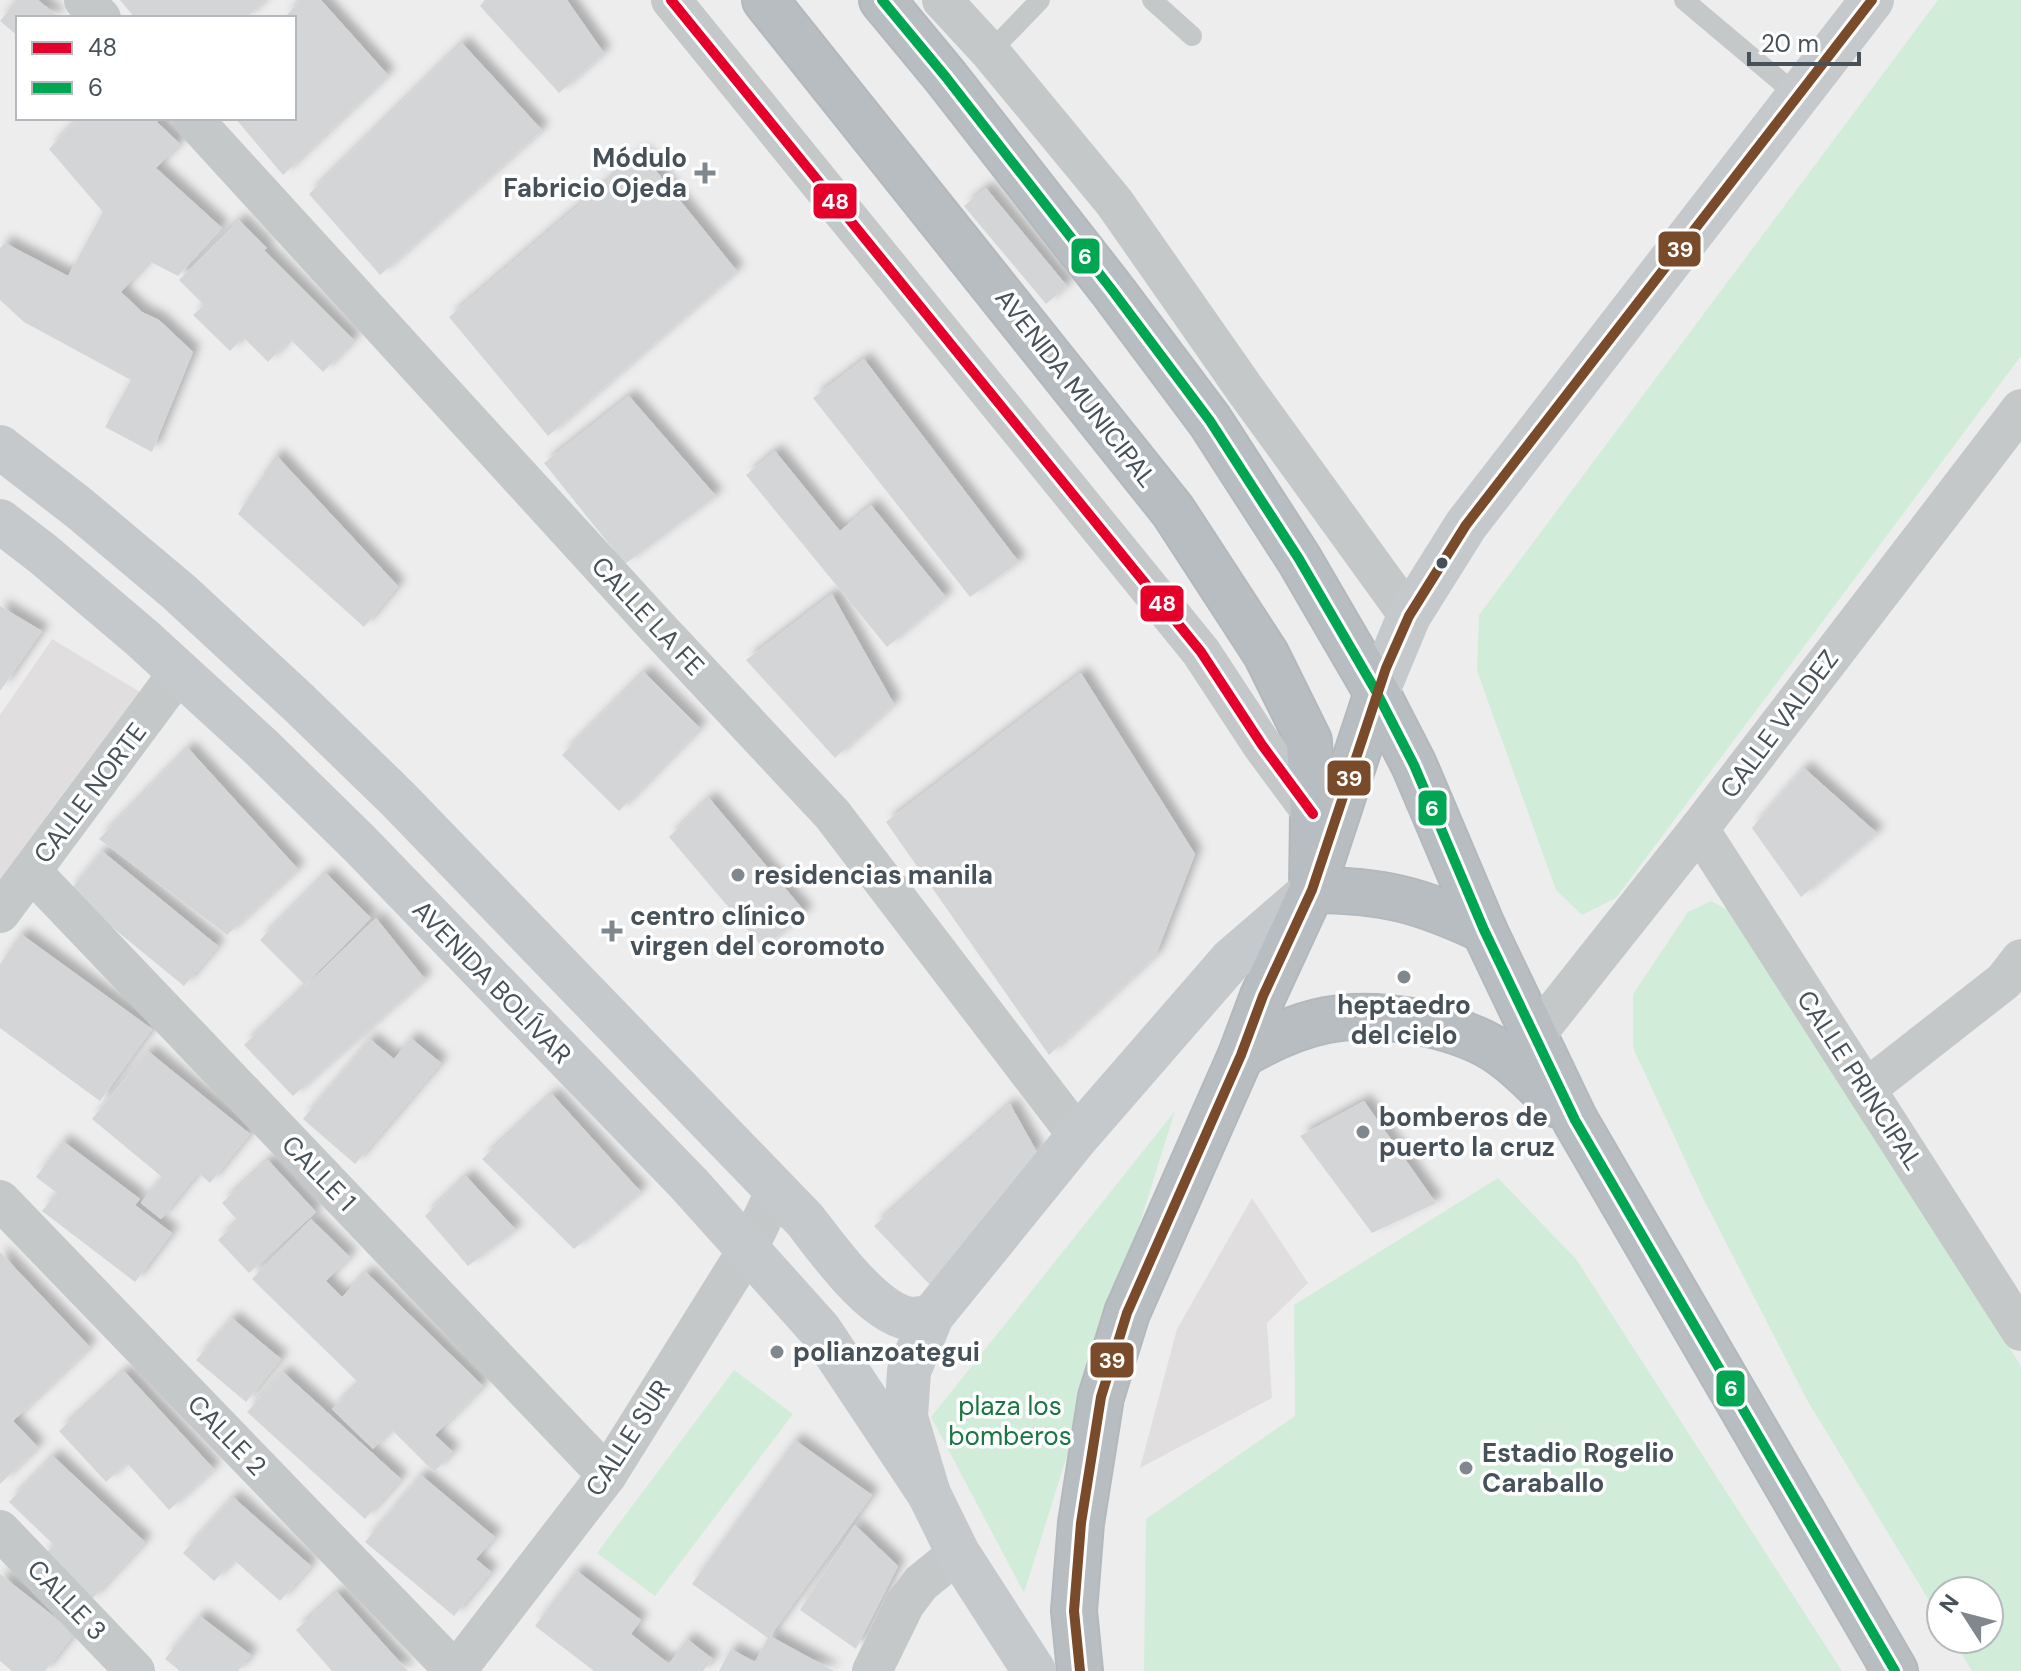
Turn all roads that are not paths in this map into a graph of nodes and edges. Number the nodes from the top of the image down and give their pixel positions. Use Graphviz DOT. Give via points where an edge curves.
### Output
graph roads {
  1 [pos="84,0"];
  2 [pos="671,0"];
  3 [pos="765,0"];
  4 [pos="882,0"];
  5 [pos="942,0"];
  6 [pos="1040,0"];
  7 [pos="1152,0"];
  8 [pos="1684,0"];
  9 [pos="1872,0"];
  10 [pos="99,16"];
  11 [pos="1192,36"];
  12 [pos="990,52"];
  13 [pos="1798,96"];
  14 [pos="194,120"];
  15 [pos="2021,409"];
  16 [pos="0,447"];
  17 [pos="0,521"];
  18 [pos="1409,616"];
  19 [pos="179,672"];
  20 [pos="1377,693"];
  21 [pos="1313,814"];
  22 [pos="1699,829"];
  23 [pos="31,871"];
  24 [pos="1312,890"];
  25 [pos="0,913"];
  26 [pos="1484,930"];
  27 [pos="2021,959"];
  28 [pos="1534,1037"];
  29 [pos="1241,1055"];
  30 [pos="1866,1089"];
  31 [pos="1575,1120"];
  32 [pos="1078,1136"];
  33 [pos="776,1190"];
  34 [pos="0,1200"];
  35 [pos="748,1249"];
  36 [pos="932,1316"];
  37 [pos="2018,1321"];
  38 [pos="607,1475"];
  39 [pos="929,1494"];
  40 [pos="0,1530"];
  41 [pos="958,1553"];
  42 [pos="135,1671"];
  43 [pos="456,1671"];
  44 [pos="872,1671"];
  45 [pos="1034,1671"];
  46 [pos="1080,1671"];
  47 [pos="1895,1671"];
  1 -- 10 [label="street"];
  2 -- 21 [label="street" via="1201,652"];
  3 -- 21 [label="highway, AVENIDA MUNICIPAL" via="1173,511 1266,654 1309,741"];
  4 -- 20 [label="highway" via="1210,421"];
  5 -- 12 [label="street"];
  6 -- 12 [label="lane"];
  7 -- 11 [label="lane"];
  8 -- 13 [label="lane"];
  9 -- 13 [label="street"];
  12 -- 18 [label="street" via="1114,202"];
  13 -- 18 [label="street" via="1466,525"];
  14 -- 32 [label="street, CALLE LA FE" via="832,814"];
  15 -- 22 [label="street, CALLE VALDEZ"];
  16 -- 33 [label="street" via="179,592 298,702"];
  17 -- 19 [label="street, AVENIDA BOLÍVAR"];
  18 -- 20 [label="street"];
  19 -- 23 [label="street, CALLE NORTE"];
  19 -- 35 [label="street, AVENIDA BOLÍVAR" via="360,844"];
  20 -- 24 [label="highway"];
  20 -- 26 [label="highway" via="1414,765"];
  21 -- 24 [label="highway, AVENIDA MUNICIPAL"];
  22 -- 28 [label="street, CALLE VALDEZ"];
  22 -- 30 [label="street, CALLE PRINCIPAL"];
  23 -- 25 [label="street, CALLE NORTE"];
  23 -- 38 [label="street, CALLE 1"];
  24 -- 26 [label="highway" via="1385,894 1434,907"];
  24 -- 29 [label="highway"];
  24 -- 32 [label="street" via="1231,960"];
  26 -- 28 [label="highway"];
  27 -- 30 [label="street" via="2004,981"];
  28 -- 31 [label="highway"];
  29 -- 31 [label="highway" via="1276,1035 1336,1017 1380,1015 1452,1028 1495,1049"];
  29 -- 46 [label="highway" via="1127,1313 1101,1397 1081,1523 1074,1611"];
  30 -- 37 [label="street, CALLE PRINCIPAL"];
  31 -- 47 [label="highway"];
  32 -- 36 [label="street"];
  33 -- 35 [label="street, CALLE SUR"];
  33 -- 36 [label="street" via="857,1284 888,1309 911,1319"];
  34 -- 43 [label="street, CALLE 2"];
  35 -- 38 [label="street, CALLE SUR"];
  35 -- 39 [label="street, AVENIDA BOLÍVAR" via="820,1330"];
  36 -- 39 [label="street" via="909,1371 906,1417"];
  38 -- 43 [label="street, CALLE SUR"];
  39 -- 41 [label="street"];
  40 -- 42 [label="street, CALLE 3"];
  41 -- 44 [label="street" via="921,1583 905,1604"];
  41 -- 45 [label="street"];
}
